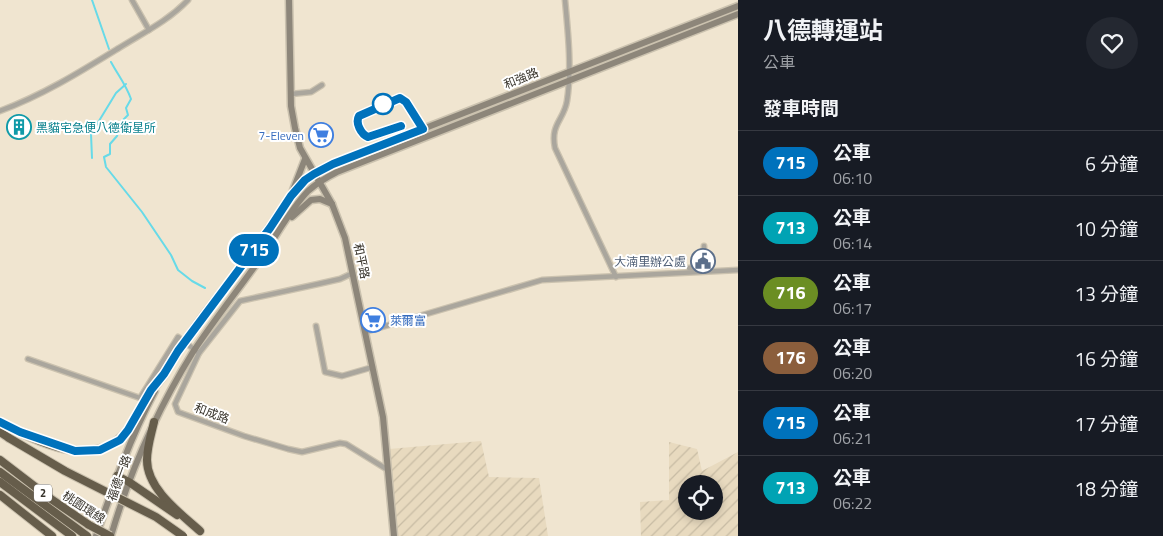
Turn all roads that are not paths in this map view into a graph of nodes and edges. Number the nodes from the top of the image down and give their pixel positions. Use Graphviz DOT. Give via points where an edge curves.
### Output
graph roads {
  1 [pos="132,0"];
  2 [pos="188,0"];
  3 [pos="288,0"];
  4 [pos="565,0"];
  5 [pos="738,6"];
  6 [pos="738,14"];
  7 [pos="149,30"];
  8 [pos="569,76"];
  9 [pos="322,85"];
  10 [pos="291,94"];
  11 [pos="0,111"];
  12 [pos="305,158"];
  13 [pos="314,174"];
  14 [pos="319,182"];
  15 [pos="291,196"];
  16 [pos="332,204"];
  17 [pos="273,241"];
  18 [pos="704,246"];
  19 [pos="689,268"];
  20 [pos="738,270"];
  21 [pos="353,273"];
  22 [pos="616,276"];
  23 [pos="316,326"];
  24 [pos="365,332"];
  25 [pos="185,342"];
  26 [pos="197,351"];
  27 [pos="28,359"];
  28 [pos="373,367"];
  29 [pos="164,374"];
  30 [pos="0,422"];
  31 [pos="154,422"];
  32 [pos="0,432"];
  33 [pos="0,460"];
  34 [pos="388,470"];
  35 [pos="0,472"];
  36 [pos="116,476"];
  37 [pos="0,482"];
  38 [pos="128,482"];
  39 [pos="0,495"];
  40 [pos="200,531"];
  41 [pos="86,535"];
  42 [pos="52,536"];
  43 [pos="72,536"];
  44 [pos="96,536"];
  45 [pos="110,536"];
  46 [pos="183,536"];
  47 [pos="207,536"];
  48 [pos="394,536"];
  1 -- 7 [label="street"];
  2 -- 7 [label="street" via="172,16"];
  3 -- 10 [label="street, 和平路"];
  4 -- 8 [label="street"];
  5 -- 8 [label="street, 和強路"];
  6 -- 8 [label="street, 和強路"];
  7 -- 11 [label="street" via="42,94"];
  8 -- 13 [label="street, 和強路"];
  8 -- 14 [label="street, 和強路"];
  8 -- 22 [label="street" via="567,103 555,127 555,148"];
  9 -- 10 [label="street" via="311,92"];
  10 -- 12 [label="street, 和平路" via="295,128"];
  12 -- 13 [label="street, 和平路"];
  12 -- 15 [label="street"];
  13 -- 14 [label="street, 和平路"];
  13 -- 15 [label="street, 福德一路"];
  14 -- 16 [label="street, 和平路"];
  14 -- 17 [label="street, 福德一路" via="293,208"];
  15 -- 25 [label="street, 福德一路"];
  16 -- 17 [label="street" via="320,199 306,202"];
  16 -- 21 [label="street, 和平路" via="344,232"];
  17 -- 26 [label="street, 福德一路"];
  18 -- 19 [label="street" via="704,267"];
  20 -- 22 [label="street"];
  21 -- 24 [label="street, 和平路"];
  21 -- 26 [label="street" via="240,301"];
  22 -- 24 [label="street" via="542,280"];
  23 -- 28 [label="street" via="325,372 342,376"];
  24 -- 28 [label="street, 和平路"];
  25 -- 26 [label="street"];
  25 -- 27 [label="street" via="178,337 140,398"];
  25 -- 29 [label="street, 福德一路"];
  26 -- 31 [label="street, 福德一路"];
  26 -- 34 [label="street, 和成路" via="175,404 178,412 244,436 302,452 346,444"];
  28 -- 34 [label="street, 和平路" via="383,417"];
  29 -- 30 [label="highway" via="120,440 100,450 75,451"];
  29 -- 36 [label="street, 福德一路"];
  31 -- 38 [label="street, 福德一路"];
  31 -- 40 [label="highway" via="148,447 150,476"];
  32 -- 46 [label="highway, bridge" via="65,471 156,517"];
  33 -- 45 [label="highway, 桃園環線 / 2, bridge" via="51,499"];
  34 -- 48 [label="street, 和平路"];
  35 -- 41 [label="highway, 桃園環線 / 2"];
  36 -- 38 [label="highway"];
  36 -- 44 [label="street, 福德一路"];
  37 -- 43 [label="highway"];
  38 -- 40 [label="highway"];
  38 -- 45 [label="street, 福德一路"];
  39 -- 42 [label="highway"];
  40 -- 47 [label="highway"];
}
